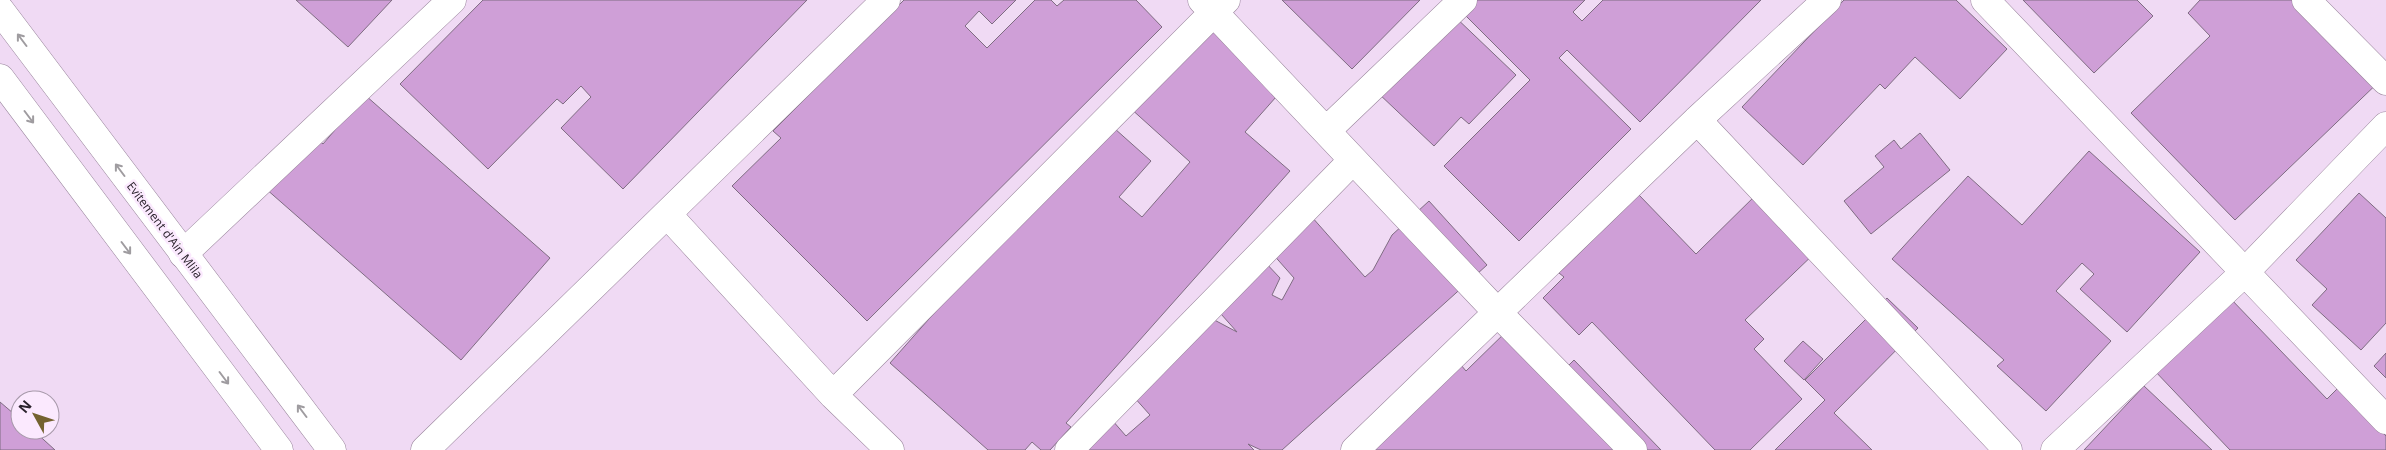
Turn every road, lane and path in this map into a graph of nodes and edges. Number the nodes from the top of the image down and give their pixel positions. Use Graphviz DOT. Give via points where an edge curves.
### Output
graph roads {
  1 [pos="452,0"];
  2 [pos="886,0"];
  3 [pos="1463,0"];
  4 [pos="1827,0"];
  5 [pos="1985,0"];
  6 [pos="2306,0"];
  7 [pos="1214,4"];
  8 [pos="0,10"];
  9 [pos="0,78"];
  10 [pos="2386,82"];
  11 [pos="1697,120"];
  12 [pos="2386,126"];
  13 [pos="1326,131"];
  14 [pos="1353,160"];
  15 [pos="668,214"];
  16 [pos="183,254"];
  17 [pos="2244,274"];
  18 [pos="1498,313"];
  19 [pos="833,395"];
  20 [pos="2386,420"];
  21 [pos="279,450"];
  22 [pos="332,450"];
  23 [pos="425,450"];
  24 [pos="890,450"];
  25 [pos="1069,450"];
  26 [pos="1355,450"];
  27 [pos="1633,450"];
  28 [pos="2008,450"];
  29 [pos="2055,450"];
  1 -- 16 [label="main road"];
  2 -- 15 [label="main road"];
  3 -- 13 [label="main road"];
  4 -- 11 [label="main road"];
  5 -- 17 [label="main road"];
  6 -- 10 [label="main road"];
  7 -- 13 [label="main road"];
  7 -- 19 [label="main road"];
  16 -- 8 [label="main road, Evitement d'Ain Mlila, one-way"];
  9 -- 21 [label="main road, one-way"];
  11 -- 18 [label="main road"];
  11 -- 28 [label="main road"];
  12 -- 17 [label="main road"];
  13 -- 14 [label="main road"];
  14 -- 18 [label="main road"];
  14 -- 25 [label="main road"];
  15 -- 19 [label="main road"];
  15 -- 23 [label="main road"];
  22 -- 16 [label="main road, Evitement d'Ain Mlila, one-way"];
  17 -- 20 [label="main road"];
  17 -- 29 [label="main road"];
  18 -- 26 [label="main road"];
  18 -- 27 [label="main road"];
  19 -- 24 [label="main road"];
}
